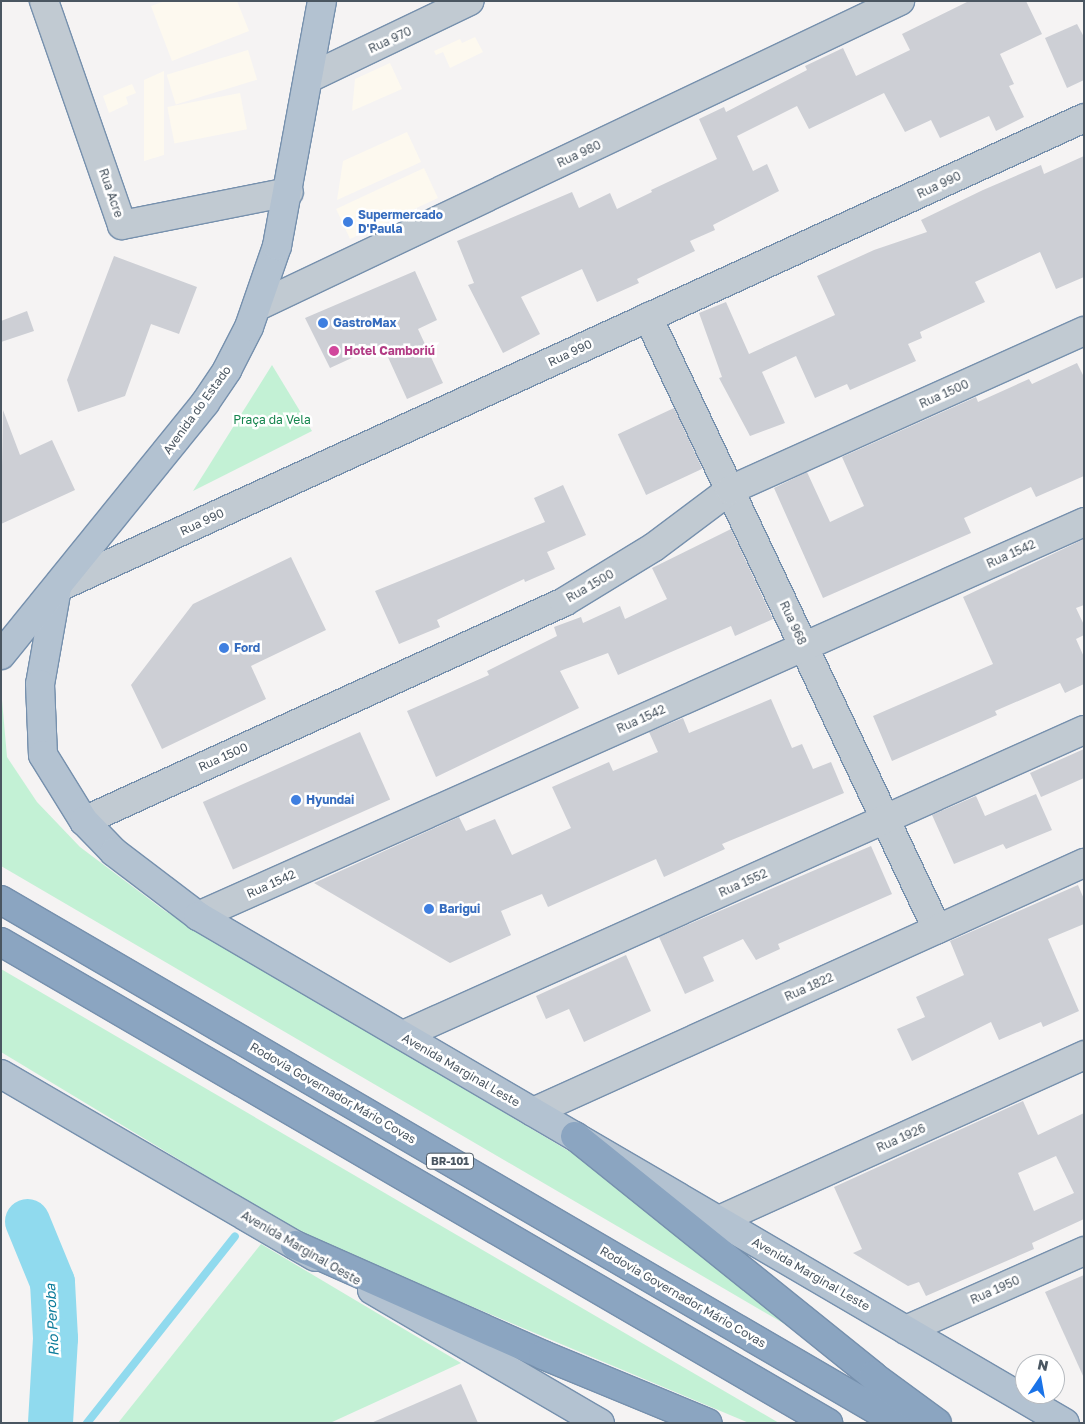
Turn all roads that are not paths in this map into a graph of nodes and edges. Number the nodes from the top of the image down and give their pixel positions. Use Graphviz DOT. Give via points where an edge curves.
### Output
graph roads {
  1 [pos="44,1"];
  2 [pos="322,1"];
  3 [pos="470,1"];
  4 [pos="900,1"];
  5 [pos="309,78"];
  6 [pos="1084,118"];
  7 [pos="289,192"];
  8 [pos="258,306"];
  9 [pos="648,317"];
  10 [pos="1084,331"];
  11 [pos="730,490"];
  12 [pos="1084,522"];
  13 [pos="57,588"];
  14 [pos="804,646"];
  15 [pos="1,655"];
  16 [pos="1084,730"];
  17 [pos="885,819"];
  18 [pos="84,821"];
  19 [pos="1084,863"];
  20 [pos="1,900"];
  21 [pos="198,916"];
  22 [pos="937,929"];
  23 [pos="1,942"];
  24 [pos="403,1035"];
  25 [pos="1084,1055"];
  26 [pos="1,1074"];
  27 [pos="534,1112"];
  28 [pos="575,1136"];
  29 [pos="719,1220"];
  30 [pos="295,1245"];
  31 [pos="1084,1251"];
  32 [pos="906,1330"];
  33 [pos="600,1423"];
  34 [pos="708,1423"];
  35 [pos="828,1423"];
  36 [pos="899,1423"];
  37 [pos="937,1423"];
  38 [pos="1065,1423"];
  1 -- 7 [label="street, Rua Acre" via="122,225"];
  2 -- 5 [label="main road, Avenida do Estado"];
  3 -- 5 [label="street, Rua 970"];
  4 -- 8 [label="street, Rua 980"];
  5 -- 7 [label="main road, Avenida do Estado"];
  6 -- 9 [label="street, Rua 990"];
  7 -- 8 [label="main road, Avenida do Estado" via="277,246"];
  8 -- 13 [label="main road, Avenida do Estado" via="228,370 205,403"];
  9 -- 11 [label="street, Rua 968"];
  9 -- 13 [label="street, Rua 990"];
  10 -- 11 [label="street, Rua 1500"];
  11 -- 14 [label="street, Rua 968"];
  11 -- 18 [label="street, Rua 1500" via="654,547 564,602"];
  12 -- 14 [label="street, Rua 1542"];
  13 -- 15 [label="main road, Avenida do Estado"];
  13 -- 18 [label="main road, Avenida Marginal Leste" via="40,684 43,756"];
  14 -- 17 [label="street, Rua 968"];
  14 -- 21 [label="street, Rua 1542"];
  16 -- 17 [label="street, Rua 1552"];
  17 -- 22 [label="street, Rua 968"];
  17 -- 24 [label="street, Rua 1552"];
  18 -- 21 [label="main road, Avenida Marginal Leste" via="114,852"];
  19 -- 22 [label="street, Rua 1822"];
  20 -- 36 [label="highway, Rodovia Governador Mário Covas / BR-101"];
  21 -- 24 [label="main road, Avenida Marginal Leste"];
  22 -- 27 [label="street, Rua 1822"];
  23 -- 35 [label="highway, BR-101"];
  24 -- 27 [label="main road, Avenida Marginal Leste"];
  25 -- 29 [label="street, Rua 1926"];
  26 -- 30 [label="main road, Avenida Marginal Oeste"];
  27 -- 28 [label="main road, Avenida Marginal Leste"];
  28 -- 29 [label="main road, Avenida Marginal Leste"];
  28 -- 37 [label="highway" via="873,1376"];
  29 -- 32 [label="main road, Avenida Marginal Leste"];
  30 -- 33 [label="main road, Avenida Marginal Oeste"];
  30 -- 34 [label="highway" via="543,1355"];
  31 -- 32 [label="street, Rua 1950"];
  32 -- 38 [label="main road, Avenida Marginal Leste"];
}
